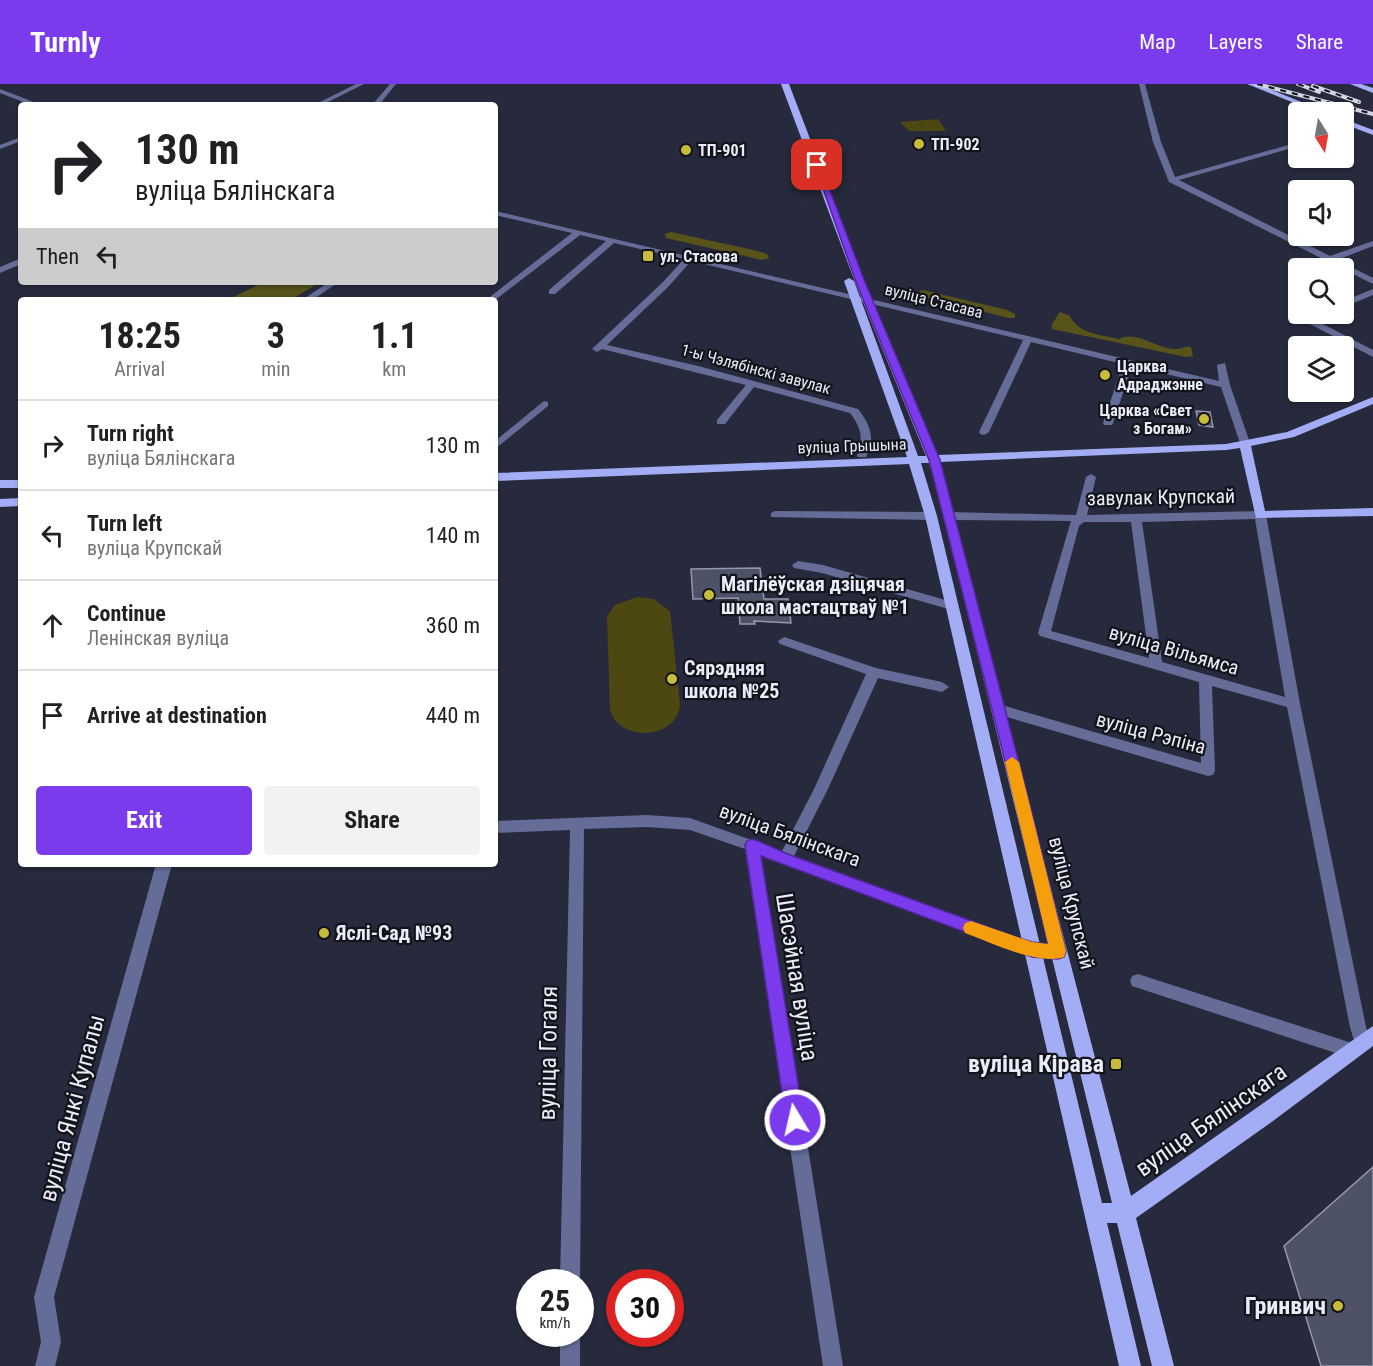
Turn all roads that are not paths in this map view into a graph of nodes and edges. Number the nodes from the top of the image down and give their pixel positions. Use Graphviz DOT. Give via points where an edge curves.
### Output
graph roads {
  1 [pos="361,84"];
  2 [pos="393,84"];
  3 [pos="778,84"];
  4 [pos="785,84"];
  5 [pos="1142,84"];
  6 [pos="1251,84"];
  7 [pos="1354,84"];
  8 [pos="0,91"];
  9 [pos="1373,91"];
  10 [pos="11,96"];
  11 [pos="0,100"];
  12 [pos="28,102"];
  13 [pos="323,102"];
  14 [pos="378,102"];
  15 [pos="1297,102"];
  16 [pos="791,108"];
  17 [pos="1354,125"];
  18 [pos="1373,133"];
  19 [pos="18,140"];
  20 [pos="0,147"];
  21 [pos="1288,147"];
  22 [pos="1172,180"];
  23 [pos="826,202"];
  24 [pos="498,214"];
  25 [pos="578,232"];
  26 [pos="612,240"];
  27 [pos="1373,243"];
  28 [pos="689,258"];
  29 [pos="1329,258"];
  30 [pos="1334,258"];
  31 [pos="18,262"];
  32 [pos="0,270"];
  33 [pos="1354,271"];
  34 [pos="1373,281"];
  35 [pos="330,285"];
  36 [pos="552,292"];
  37 [pos="1373,292"];
  38 [pos="311,297"];
  39 [pos="494,297"];
  40 [pos="856,297"];
  41 [pos="868,300"];
  42 [pos="1354,300"];
  43 [pos="1318,324"];
  44 [pos="1028,339"];
  45 [pos="1373,354"];
  46 [pos="1128,362"];
  47 [pos="1222,365"];
  48 [pos="752,383"];
  49 [pos="1226,385"];
  50 [pos="1373,400"];
  51 [pos="544,404"];
  52 [pos="721,422"];
  53 [pos="1108,423"];
  54 [pos="984,432"];
  55 [pos="498,443"];
  56 [pos="1245,443"];
  57 [pos="862,455"];
  58 [pos="933,456"];
  59 [pos="913,457"];
  60 [pos="498,469"];
  61 [pos="498,477"];
  62 [pos="1091,477"];
  63 [pos="0,484"];
  64 [pos="18,484"];
  65 [pos="18,502"];
  66 [pos="0,503"];
  67 [pos="1373,512"];
  68 [pos="1260,515"];
  69 [pos="775,516"];
  70 [pos="931,516"];
  71 [pos="950,516"];
  72 [pos="1081,518"];
  73 [pos="1136,519"];
  74 [pos="798,565"];
  75 [pos="952,606"];
  76 [pos="784,641"];
  77 [pos="1156,666"];
  78 [pos="874,672"];
  79 [pos="1205,680"];
  80 [pos="942,687"];
  81 [pos="1293,704"];
  82 [pos="998,709"];
  83 [pos="577,824"];
  84 [pos="498,827"];
  85 [pos="752,845"];
  86 [pos="784,859"];
  87 [pos="163,867"];
  88 [pos="1032,950"];
  89 [pos="1058,951"];
  90 [pos="1138,981"];
  91 [pos="1362,1042"];
  92 [pos="1125,1212"];
  93 [pos="1095,1213"];
  94 [pos="570,1269"];
  95 [pos="570,1347"];
  96 [pos="45,1366"];
  97 [pos="570,1366"];
  98 [pos="833,1366"];
  99 [pos="1130,1366"];
  100 [pos="1163,1366"];
  1 -- 13 [label="street"];
  2 -- 14 [label="street"];
  3 -- 16 [label="main road"];
  4 -- 16 [label="main road"];
  5 -- 22 [label="street"];
  6 -- 15 [label="main road"];
  7 -- 9 [label="main road"];
  8 -- 10 [label="street"];
  10 -- 11 [label="street"];
  10 -- 12 [label="street"];
  16 -- 23 [label="main road" via="827,191"];
  16 -- 23 [label="main road" via="816,191"];
  17 -- 18 [label="main road"];
  19 -- 20 [label="street"];
  21 -- 22 [label="street"];
  22 -- 29 [label="street"];
  23 -- 40 [label="main road"];
  23 -- 41 [label="main road, вуліца Крупскай"];
  24 -- 25 [label="street, вуліца Стасава"];
  25 -- 26 [label="street, вуліца Стасава"];
  25 -- 39 [label="street"];
  26 -- 28 [label="street, вуліца Стасава"];
  26 -- 36 [label="street"];
  27 -- 30 [label="street"];
  28 -- 40 [label="street, вуліца Стасава"];
  28 -- 48 [label="street, 1-ы Чэлябінскі завулак" via="599,348"];
  31 -- 32 [label="street"];
  33 -- 34 [label="street"];
  35 -- 38 [label="street"];
  37 -- 42 [label="street"];
  40 -- 41 [label="street, вуліца Стасава"];
  40 -- 59 [label="main road"];
  41 -- 44 [label="street, вуліца Стасава"];
  41 -- 58 [label="main road, вуліца Крупскай"];
  43 -- 45 [label="street"];
  44 -- 46 [label="street, вуліца Стасава"];
  44 -- 54 [label="street"];
  46 -- 49 [label="street, вуліца Стасава"];
  46 -- 53 [label="street"];
  47 -- 49 [label="street"];
  48 -- 52 [label="street"];
  48 -- 57 [label="street, 1-ы Чэлябінскі завулак" via="854,411 865,424 868,439"];
  49 -- 56 [label="street"];
  50 -- 56 [label="main road, вуліца Грышына" via="1290,435"];
  51 -- 55 [label="street"];
  56 -- 58 [label="main road, вуліца Грышына" via="1226,447"];
  56 -- 68 [label="main road"];
  57 -- 59 [label="main road, вуліца Грышына"];
  57 -- 60 [label="main road, вуліца Грышына"];
  58 -- 59 [label="main road, вуліца Грышына"];
  58 -- 71 [label="main road, вуліца Крупскай"];
  59 -- 61 [label="main road, вуліца Грышына"];
  59 -- 70 [label="main road"];
  62 -- 72 [label="street"];
  63 -- 64 [label="main road"];
  65 -- 66 [label="main road"];
  67 -- 68 [label="main road, завулак Крупскай"];
  68 -- 73 [label="street, завулак Крупскай"];
  68 -- 81 [label="street"];
  69 -- 70 [label="street"];
  70 -- 75 [label="main road"];
  71 -- 72 [label="street, завулак Крупскай"];
  71 -- 82 [label="main road, вуліца Крупскай"];
  72 -- 73 [label="street, завулак Крупскай"];
  72 -- 77 [label="street, вуліца Вільямса" via="1074,525 1044,633"];
  73 -- 77 [label="street"];
  74 -- 75 [label="street" via="823,568"];
  75 -- 88 [label="main road"];
  76 -- 78 [label="street"];
  77 -- 79 [label="street, вуліца Вільямса"];
  78 -- 80 [label="street"];
  78 -- 86 [label="street"];
  79 -- 81 [label="street, вуліца Вільямса"];
  79 -- 82 [label="street, вуліца Рэпіна" via="1208,771"];
  81 -- 91 [label="street"];
  82 -- 89 [label="main road, вуліца Крупскай"];
  83 -- 84 [label="street, вуліца Бялінскага"];
  83 -- 85 [label="street, вуліца Бялінскага" via="690,824"];
  83 -- 94 [label="street, вуліца Гогаля"];
  85 -- 86 [label="street, вуліца Бялінскага"];
  85 -- 98 [label="street, Шасэйная вуліца"];
  86 -- 88 [label="street, вуліца Бялінскага"];
  87 -- 96 [label="street, вуліца Янкі Купалы" via="44,1297 51,1342"];
  88 -- 89 [label="street, вуліца Бялінскага"];
  88 -- 93 [label="main road"];
  89 -- 92 [label="main road, вуліца Крупскай"];
  90 -- 91 [label="street"];
  91 -- 92 [label="main road, вуліца Бялінскага"];
  92 -- 93 [label="main road"];
  92 -- 100 [label="main road, вуліца Крупскай"];
  93 -- 99 [label="main road"];
  95 -- 97 [label="street"];
}
